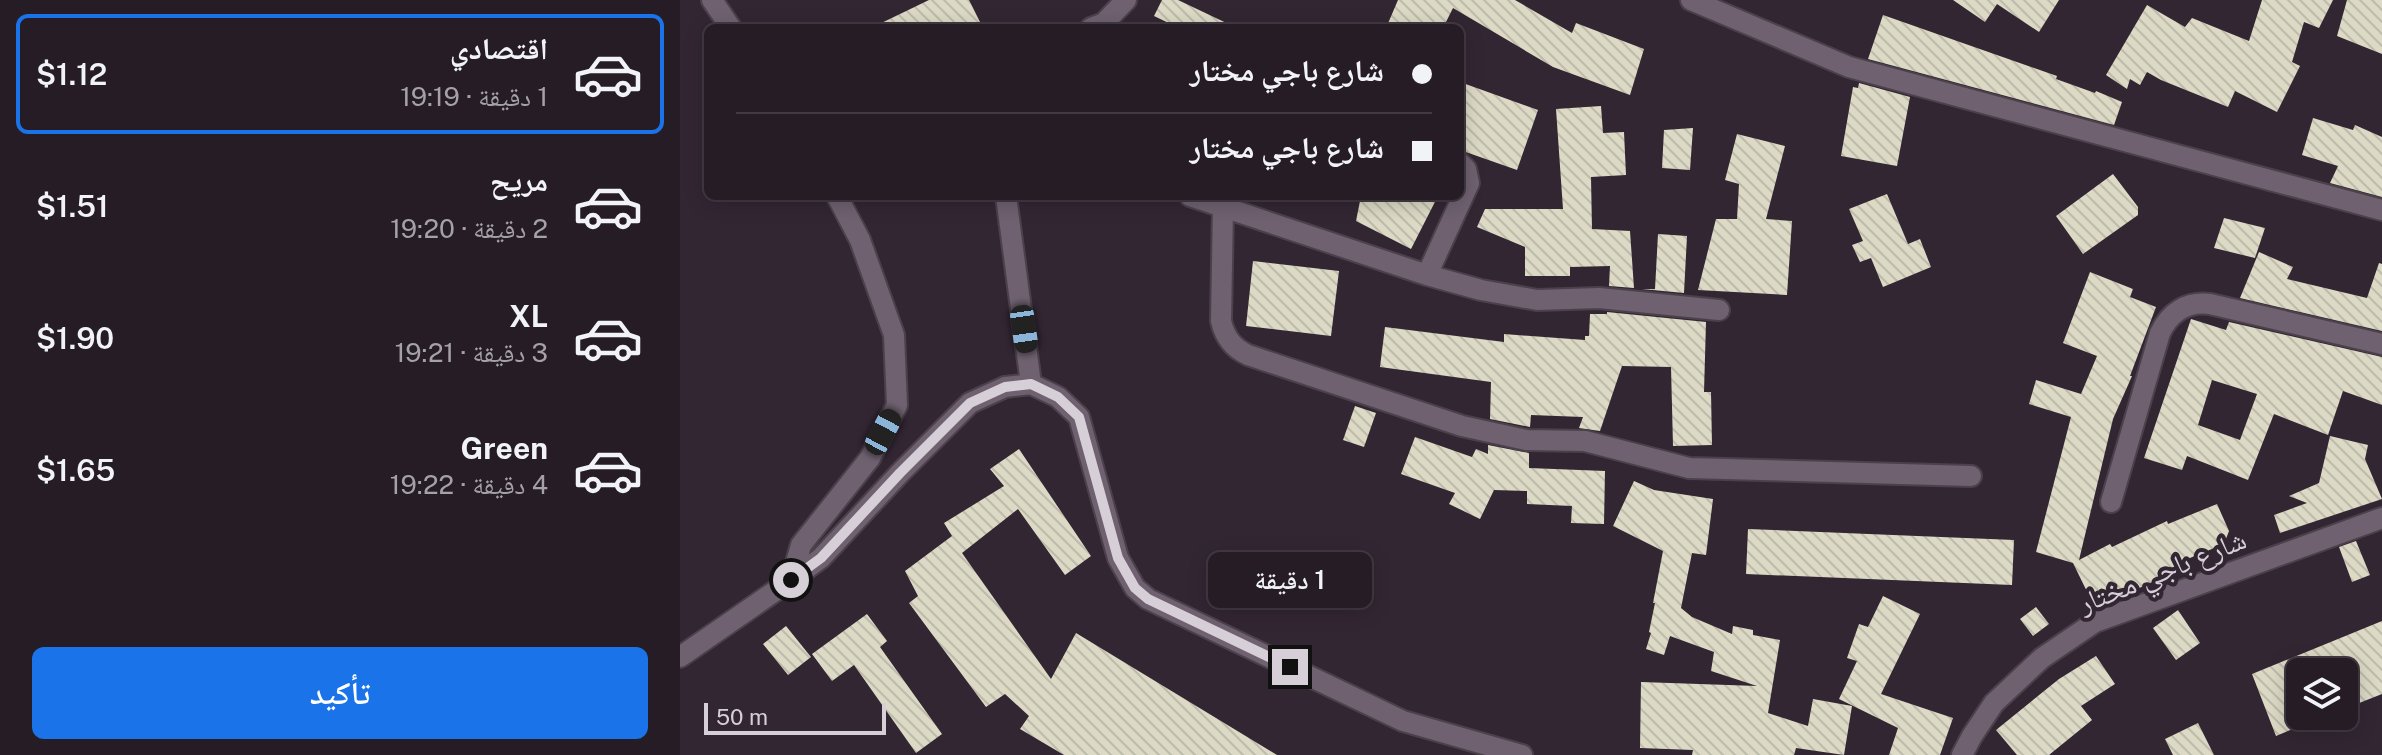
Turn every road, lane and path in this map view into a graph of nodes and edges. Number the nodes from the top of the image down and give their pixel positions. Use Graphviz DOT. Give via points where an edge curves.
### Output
graph roads {
  1 [pos="712,0"];
  2 [pos="1126,0"];
  3 [pos="1691,0"];
  4 [pos="728,24"];
  5 [pos="1103,24"];
  6 [pos="1464,167"];
  7 [pos="1464,194"];
  8 [pos="839,200"];
  9 [pos="1007,200"];
  10 [pos="1202,200"];
  11 [pos="1461,200"];
  12 [pos="1223,207"];
  13 [pos="2382,210"];
  14 [pos="1427,275"];
  15 [pos="1719,310"];
  16 [pos="2382,344"];
  17 [pos="1031,384"];
  18 [pos="1971,476"];
  19 [pos="2111,502"];
  20 [pos="2382,518"];
  21 [pos="791,580"];
  22 [pos="680,657"];
  23 [pos="1522,755"];
  24 [pos="1962,755"];
  1 -- 4 [label="street"];
  2 -- 5 [label="street"];
  3 -- 13 [label="street" via="1849,67"];
  6 -- 7 [label="street" via="1469,183"];
  8 -- 21 [label="street" via="860,240 894,335 897,405 870,458 801,545"];
  9 -- 17 [label="street"];
  10 -- 12 [label="street"];
  11 -- 14 [label="street"];
  12 -- 14 [label="street"];
  12 -- 18 [label="street" via="1221,321 1233,346 1248,355 1473,429 1526,440 1585,441 1689,468"];
  14 -- 15 [label="street" via="1537,300 1599,298"];
  16 -- 19 [label="street" via="2210,304 2184,307 2160,333"];
  17 -- 21 [label="street" via="1005,387 970,403 821,558"];
  17 -- 23 [label="street" via="1058,397 1079,417 1118,558 1148,599 1403,721"];
  20 -- 24 [label="street, شارع باجي مختار" via="2095,622 2042,658 1994,703"];
  21 -- 22 [label="street"];
}
